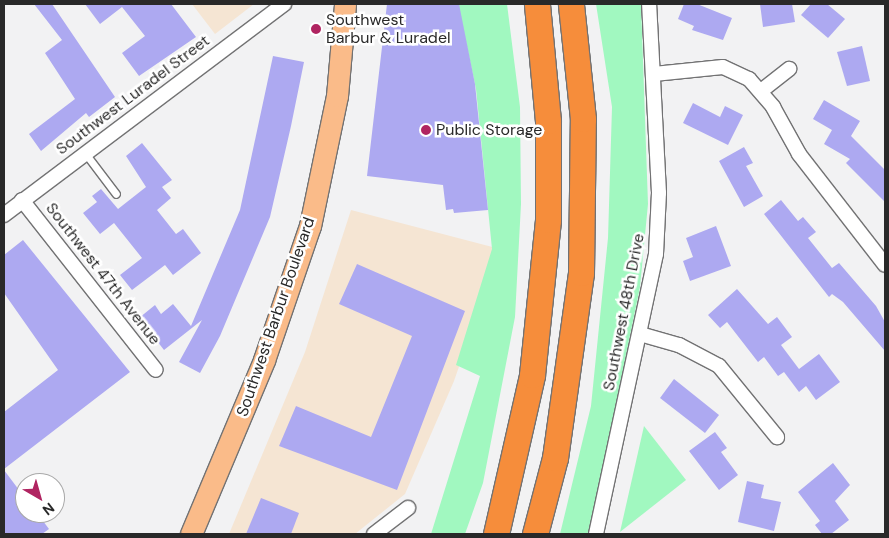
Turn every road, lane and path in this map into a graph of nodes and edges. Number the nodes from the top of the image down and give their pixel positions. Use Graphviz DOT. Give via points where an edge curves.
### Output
graph roads {
  1 [pos="284,4"];
  2 [pos="346,4"];
  3 [pos="537,4"];
  4 [pos="571,4"];
  5 [pos="649,4"];
  6 [pos="789,69"];
  7 [pos="654,74"];
  8 [pos="760,91"];
  9 [pos="85,153"];
  10 [pos="116,194"];
  11 [pos="22,200"];
  12 [pos="4,215"];
  13 [pos="885,265"];
  14 [pos="640,334"];
  15 [pos="156,370"];
  16 [pos="777,437"];
  17 [pos="408,508"];
  18 [pos="191,534"];
  19 [pos="374,534"];
  20 [pos="496,534"];
  21 [pos="534,534"];
  22 [pos="596,534"];
  1 -- 9 [label="street, Southwest Luradel Street"];
  2 -- 18 [label="main road, Southwest Barbur Boulevard" via="336,96 310,226 264,360"];
  3 -- 20 [label="highway" via="548,121 548,220 532,375"];
  4 -- 21 [label="highway" via="583,119 581,272 555,458"];
  5 -- 7 [label="street, Southwest 48th Drive"];
  6 -- 8 [label="street"];
  7 -- 8 [label="street" via="723,67 738,70"];
  7 -- 14 [label="street, Southwest 48th Drive" via="658,228"];
  8 -- 13 [label="street" via="799,154"];
  9 -- 10 [label="lane"];
  9 -- 11 [label="street, Southwest Luradel Street"];
  11 -- 12 [label="street, Southwest Luradel Street"];
  11 -- 15 [label="street, Southwest 47th Avenue"];
  14 -- 16 [label="street" via="679,346 719,366"];
  14 -- 22 [label="street, Southwest 48th Drive"];
  17 -- 19 [label="street"];
}
